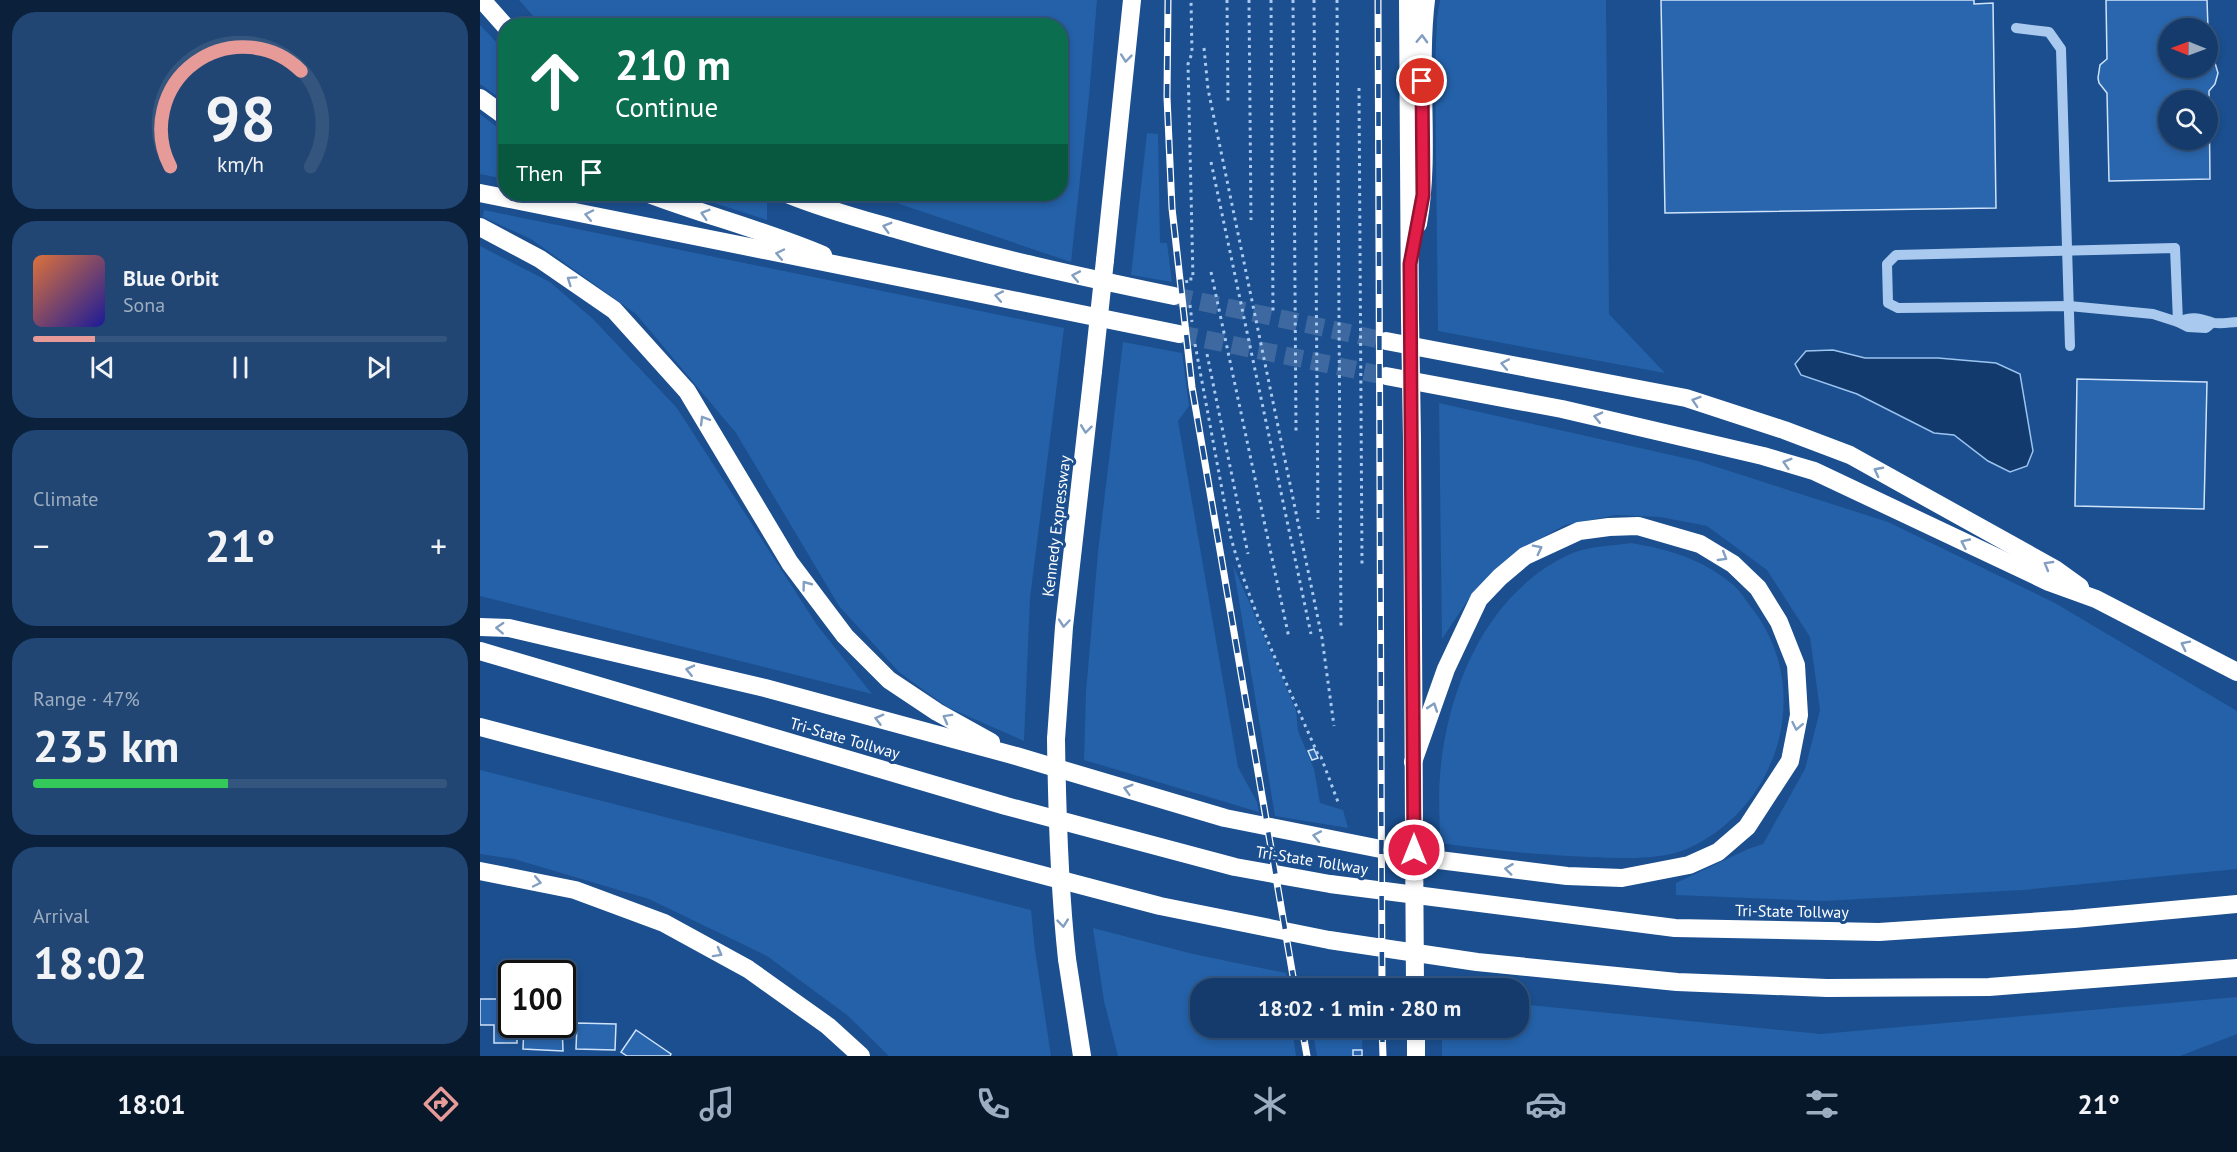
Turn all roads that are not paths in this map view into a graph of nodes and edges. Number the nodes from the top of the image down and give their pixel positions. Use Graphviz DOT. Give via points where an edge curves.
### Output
graph roads {
  1 [pos="482,0"];
  2 [pos="1132,0"];
  3 [pos="1408,0"];
  4 [pos="1426,0"];
  5 [pos="498,18"];
  6 [pos="2016,28"];
  7 [pos="480,98"];
  8 [pos="498,111"];
  9 [pos="480,193"];
  10 [pos="498,197"];
  11 [pos="519,201"];
  12 [pos="669,201"];
  13 [pos="805,201"];
  14 [pos="480,226"];
  15 [pos="2067,250"];
  16 [pos="1410,264"];
  17 [pos="858,270"];
  18 [pos="1184,296"];
  19 [pos="2069,306"];
  20 [pos="2178,321"];
  21 [pos="2237,322"];
  22 [pos="1188,330"];
  23 [pos="1386,341"];
  24 [pos="2070,346"];
  25 [pos="1386,376"];
  26 [pos="2096,599"];
  27 [pos="480,627"];
  28 [pos="480,651"];
  29 [pos="2237,672"];
  30 [pos="480,727"];
  31 [pos="1016,756"];
  32 [pos="1413,762"];
  33 [pos="480,871"];
  34 [pos="2237,904"];
  35 [pos="2237,968"];
  36 [pos="1415,978"];
  37 [pos="1416,1038"];
  38 [pos="861,1056"];
  39 [pos="1084,1056"];
  40 [pos="1416,1056"];
  1 -- 5 [label="highway"];
  2 -- 39 [label="highway, Kennedy Expressway, one-way, bridge" via="1064,627 1056,739 1061,908"];
  3 -- 16 [label="highway"];
  16 -- 4 [label="highway, one-way" via="1423,195 1422,35"];
  6 -- 15 [label="lane" via="2049,32 2061,49"];
  7 -- 8 [label="highway"];
  10 -- 9 [label="highway, one-way"];
  17 -- 11 [label="highway, one-way"];
  17 -- 12 [label="highway, one-way" via="780,236"];
  18 -- 13 [label="highway, one-way" via="970,251"];
  31 -- 14 [label="highway, one-way" via="889,680 852,644 790,563 687,391 615,310 540,259"];
  15 -- 19 [label="lane"];
  15 -- 19 [label="lane" via="1896,255 1887,264 1888,303 1898,308"];
  15 -- 20 [label="lane" via="2175,248"];
  16 -- 32 [label="highway, bridge"];
  22 -- 17 [label="highway, one-way"];
  19 -- 20 [label="lane" via="2153,314"];
  19 -- 24 [label="lane"];
  20 -- 21 [label="lane" via="2205,318 2212,323"];
  26 -- 23 [label="highway, one-way" via="2055,569 1850,455 1784,430 1686,398"];
  26 -- 25 [label="highway, one-way" via="2049,582 1814,471 1562,409"];
  29 -- 26 [label="highway, one-way"];
  31 -- 27 [label="highway, one-way" via="765,688 509,628"];
  28 -- 34 [label="highway, Tri-State Tollway" via="1006,806 1235,867 1330,884 1698,929 1879,932"];
  30 -- 35 [label="highway" via="1160,906 1329,940 1476,962 1677,982 1827,988 1989,987"];
  32 -- 31 [label="highway, one-way" via="1446,669 1479,599 1525,556 1579,531 1638,526 1700,544 1733,564 1763,596 1779,622 1796,665 1800,715 1790,761 1747,827 1718,852 1689,865 1622,878 1567,876 1431,859 1225,818"];
  32 -- 36 [label="highway, bridge"];
  33 -- 38 [label="highway, one-way" via="575,890 664,922 748,969 828,1026"];
  37 -- 40 [label="highway"];
}
